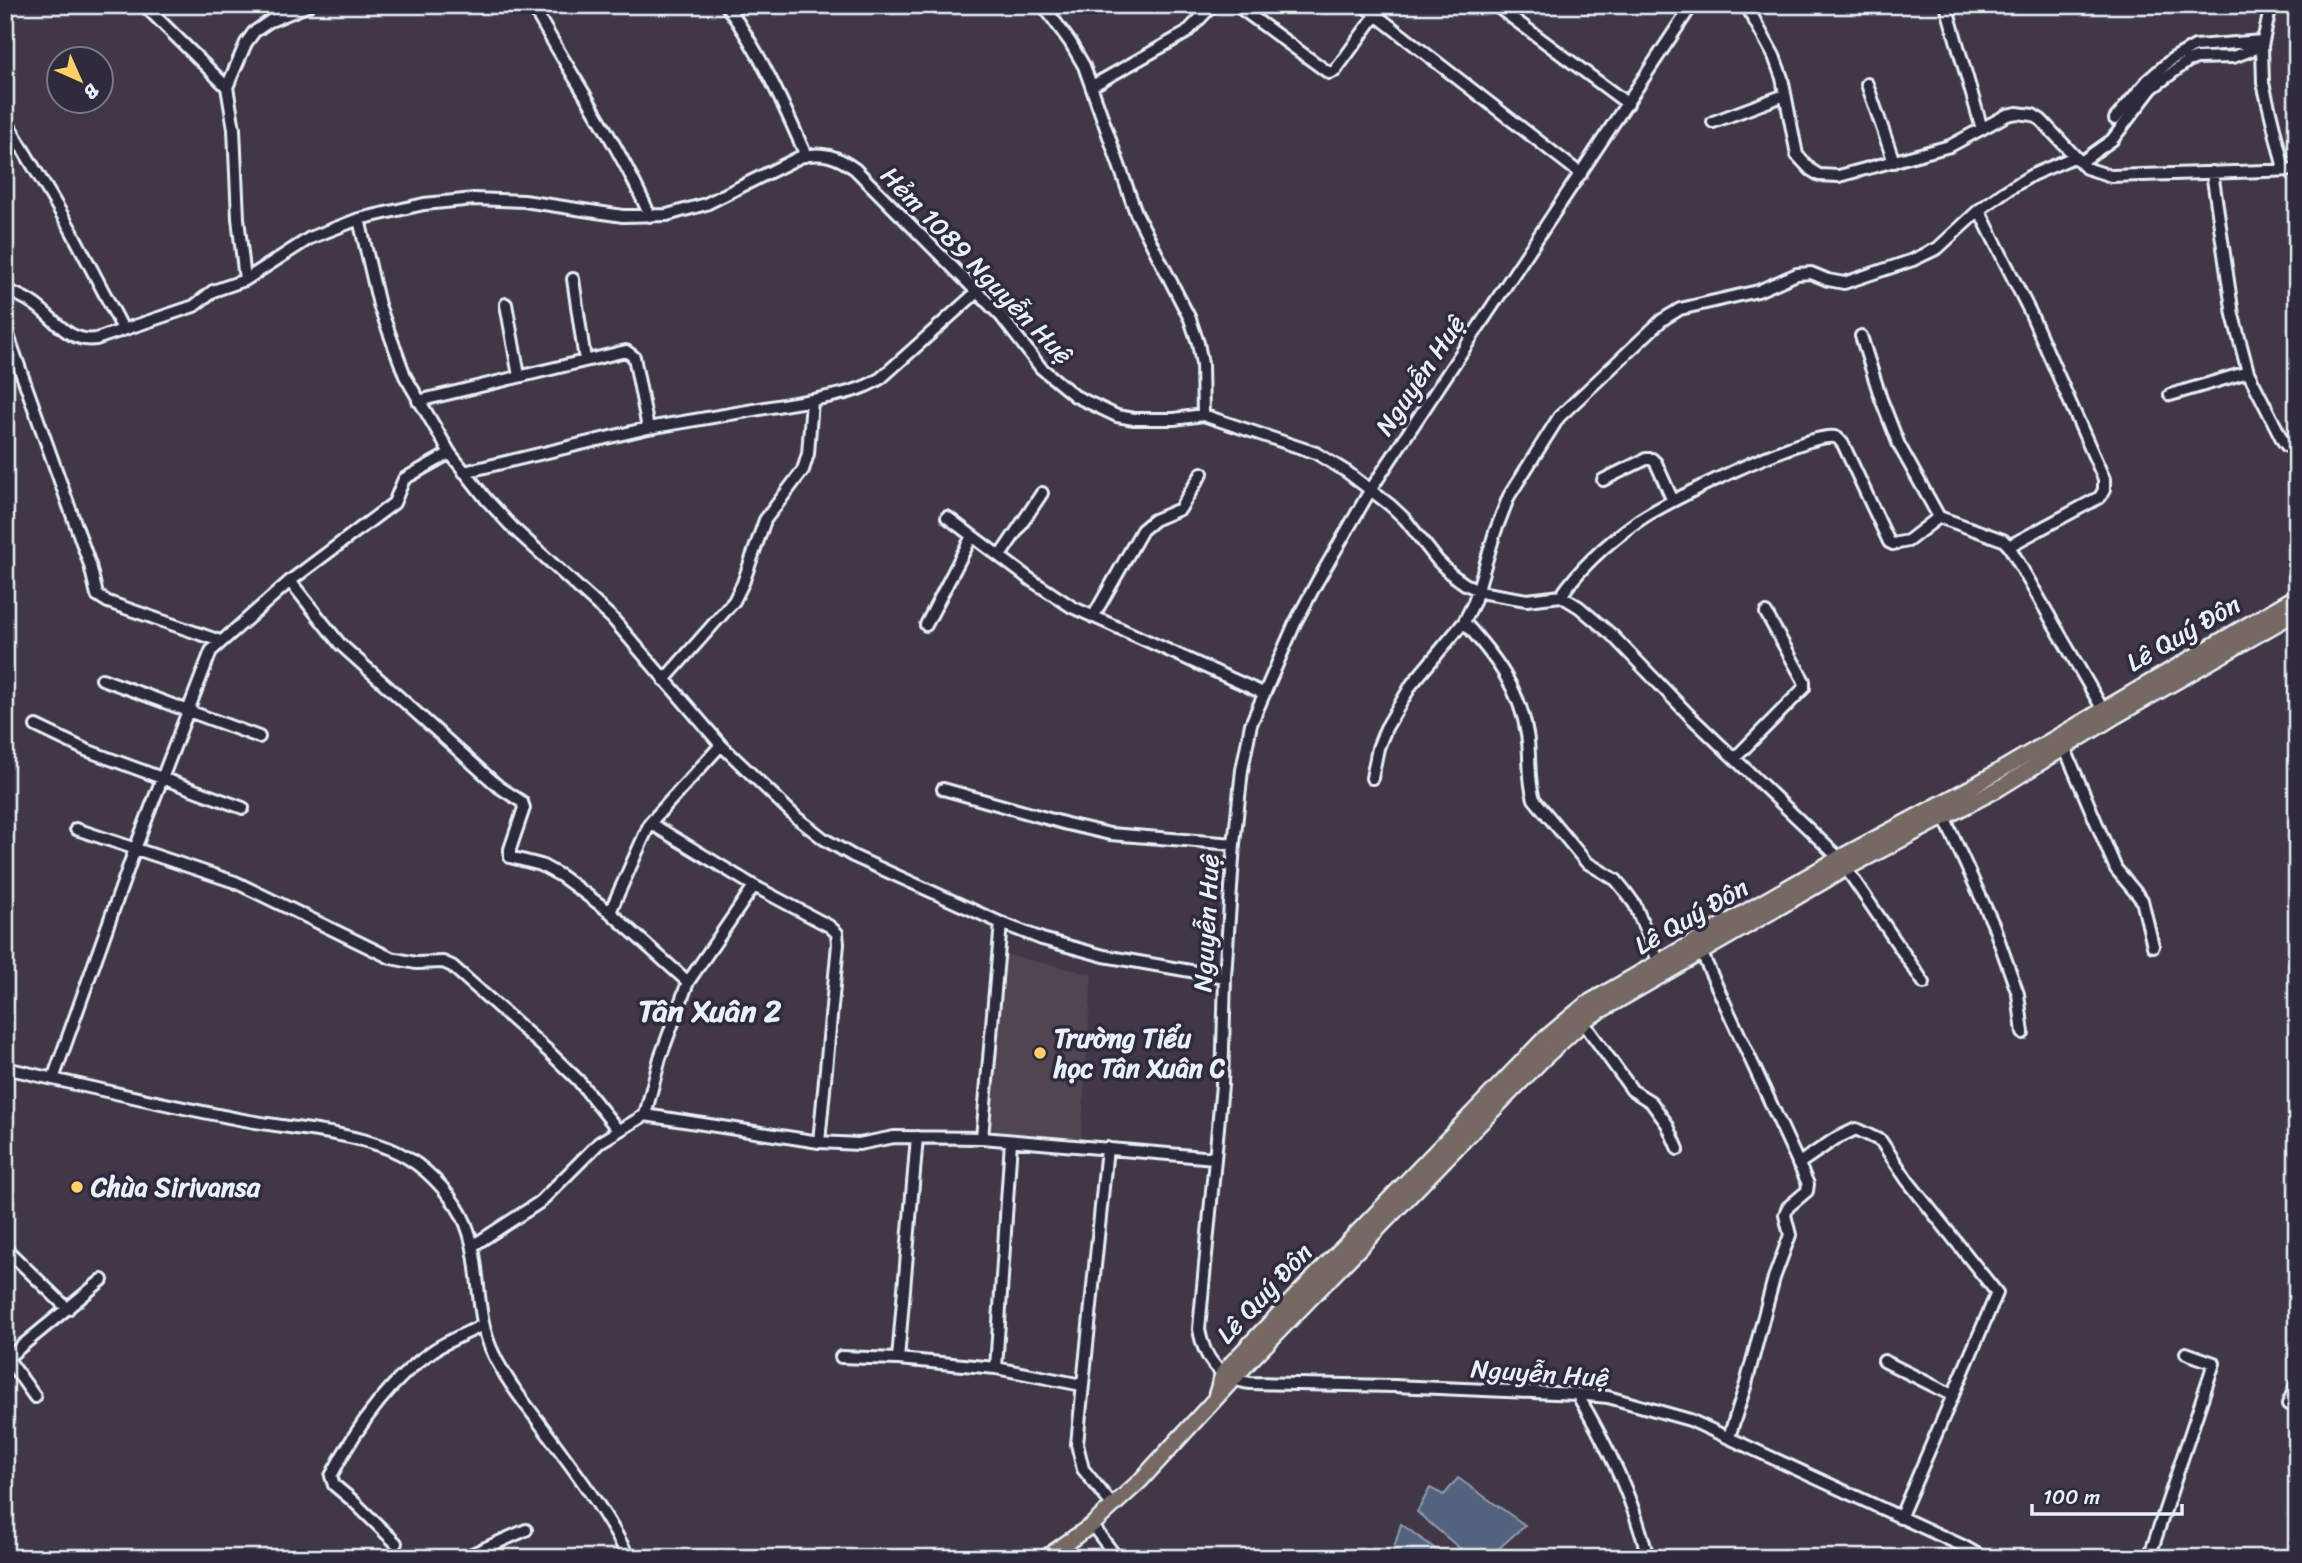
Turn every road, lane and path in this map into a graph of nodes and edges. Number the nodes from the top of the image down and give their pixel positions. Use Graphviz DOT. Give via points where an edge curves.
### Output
graph roads {
  1 [pos="144,5"];
  2 [pos="309,5"];
  3 [pos="532,5"];
  4 [pos="726,5"];
  5 [pos="1042,5"];
  6 [pos="1213,5"];
  7 [pos="1236,5"];
  8 [pos="1363,5"];
  9 [pos="1383,5"];
  10 [pos="1495,5"];
  11 [pos="1692,5"];
  12 [pos="1746,5"];
  13 [pos="1946,5"];
  14 [pos="2272,5"];
  15 [pos="1376,15"];
  16 [pos="2262,43"];
  17 [pos="1867,84"];
  18 [pos="1093,86"];
  19 [pos="227,87"];
  20 [pos="1785,95"];
  21 [pos="1628,104"];
  22 [pos="5,119"];
  23 [pos="2115,119"];
  24 [pos="1713,122"];
  25 [pos="1982,129"];
  26 [pos="806,156"];
  27 [pos="2077,160"];
  28 [pos="1894,162"];
  29 [pos="2284,169"];
  30 [pos="2297,170"];
  31 [pos="2212,172"];
  32 [pos="1581,174"];
  33 [pos="1979,210"];
  34 [pos="650,216"];
  35 [pos="359,219"];
  36 [pos="573,279"];
  37 [pos="245,280"];
  38 [pos="5,290"];
  39 [pos="977,292"];
  40 [pos="506,304"];
  41 [pos="5,327"];
  42 [pos="122,329"];
  43 [pos="1861,336"];
  44 [pos="585,360"];
  45 [pos="2248,372"];
  46 [pos="519,376"];
  47 [pos="2170,395"];
  48 [pos="812,400"];
  49 [pos="418,401"];
  50 [pos="1203,415"];
  51 [pos="648,428"];
  52 [pos="2297,445"];
  53 [pos="450,453"];
  54 [pos="464,472"];
  55 [pos="1202,473"];
  56 [pos="1602,480"];
  57 [pos="1371,489"];
  58 [pos="1042,492"];
  59 [pos="1673,501"];
  60 [pos="947,517"];
  61 [pos="1939,517"];
  62 [pos="972,536"];
  63 [pos="2009,546"];
  64 [pos="1000,556"];
  65 [pos="290,581"];
  66 [pos="1477,590"];
  67 [pos="1561,596"];
  68 [pos="2297,596"];
  69 [pos="2297,612"];
  70 [pos="1766,613"];
  71 [pos="1093,617"];
  72 [pos="1464,622"];
  73 [pos="926,625"];
  74 [pos="220,641"];
  75 [pos="2213,653"];
  76 [pos="102,679"];
  77 [pos="664,680"];
  78 [pos="1263,693"];
  79 [pos="2102,708"];
  80 [pos="188,709"];
  81 [pos="36,726"];
  82 [pos="259,737"];
  83 [pos="721,745"];
  84 [pos="2065,749"];
  85 [pos="1735,758"];
  86 [pos="1372,778"];
  87 [pos="162,779"];
  88 [pos="943,789"];
  89 [pos="243,808"];
  90 [pos="1944,817"];
  91 [pos="650,823"];
  92 [pos="76,829"];
  93 [pos="1234,844"];
  94 [pos="135,849"];
  95 [pos="1842,863"];
  96 [pos="754,886"];
  97 [pos="610,912"];
  98 [pos="1001,923"];
  99 [pos="2154,946"];
  100 [pos="1702,954"];
  101 [pos="1659,963"];
  102 [pos="1225,977"];
  103 [pos="688,982"];
  104 [pos="1924,983"];
  105 [pos="1583,1022"];
  106 [pos="2023,1033"];
  107 [pos="5,1068"];
  108 [pos="53,1079"];
  109 [pos="645,1115"];
  110 [pos="618,1130"];
  111 [pos="1461,1134"];
  112 [pos="917,1137"];
  113 [pos="982,1138"];
  114 [pos="1012,1140"];
  115 [pos="819,1142"];
  116 [pos="1107,1148"];
  117 [pos="1678,1149"];
  118 [pos="1216,1158"];
  119 [pos="1798,1164"];
  120 [pos="474,1245"];
  121 [pos="5,1248"];
  122 [pos="102,1280"];
  123 [pos="68,1310"];
  124 [pos="483,1325"];
  125 [pos="2186,1353"];
  126 [pos="6,1356"];
  127 [pos="841,1357"];
  128 [pos="898,1359"];
  129 [pos="1884,1361"];
  130 [pos="996,1368"];
  131 [pos="1227,1377"];
  132 [pos="2297,1383"];
  133 [pos="1082,1385"];
  134 [pos="1577,1394"];
  135 [pos="1952,1395"];
  136 [pos="35,1397"];
  137 [pos="2288,1405"];
  138 [pos="1729,1437"];
  139 [pos="1113,1506"];
  140 [pos="1900,1518"];
  141 [pos="1092,1525"];
  142 [pos="526,1530"];
  143 [pos="396,1543"];
  144 [pos="463,1558"];
  145 [pos="629,1558"];
  146 [pos="1045,1558"];
  147 [pos="1117,1558"];
  148 [pos="1648,1558"];
  149 [pos="1984,1558"];
  150 [pos="2149,1558"];
  1 -- 19 [label="street"];
  2 -- 19 [label="street" via="254,32"];
  3 -- 34 [label="street" via="618,150"];
  4 -- 26 [label="street" via="776,90"];
  5 -- 18 [label="street" via="1070,42"];
  6 -- 18 [label="street" via="1186,33"];
  7 -- 15 [label="street" via="1329,73"];
  8 -- 15 [label="street"];
  9 -- 15 [label="street"];
  10 -- 21 [label="street"];
  11 -- 21 [label="street, Nguyễn Huệ"];
  12 -- 20 [label="street" via="1774,56"];
  13 -- 25 [label="street"];
  14 -- 16 [label="street"];
  15 -- 32 [label="street"];
  16 -- 23 [label="street" via="2195,46 2148,80"];
  16 -- 27 [label="street" via="2234,57 2188,61 2152,88 2112,139"];
  16 -- 29 [label="street" via="2264,89"];
  17 -- 28 [label="street"];
  18 -- 50 [label="street" via="1136,213 1198,342"];
  19 -- 37 [label="street"];
  20 -- 24 [label="street"];
  20 -- 28 [label="street" via="1797,155 1819,175 1839,176"];
  21 -- 32 [label="street, Nguyễn Huệ"];
  22 -- 42 [label="street" via="70,228"];
  25 -- 27 [label="street" via="2017,113 2033,115"];
  25 -- 28 [label="street" via="1950,146"];
  26 -- 34 [label="street" via="706,204"];
  26 -- 39 [label="street, Hẻm 1089 Nguyễn Huệ" via="836,157 855,169"];
  27 -- 31 [label="street" via="2110,176"];
  27 -- 33 [label="street" via="2032,175"];
  29 -- 30 [label="street"];
  29 -- 31 [label="street"];
  31 -- 45 [label="street" via="2233,315"];
  32 -- 57 [label="street, Nguyễn Huệ"];
  33 -- 63 [label="street" via="2104,479 2100,497"];
  33 -- 66 [label="street" via="1938,248 1913,260 1844,282 1797,274 1758,290 1671,313 1559,417 1509,496"];
  34 -- 35 [label="street" via="474,199 424,204"];
  35 -- 37 [label="street" via="310,238"];
  35 -- 49 [label="street" via="379,305"];
  36 -- 44 [label="street"];
  37 -- 42 [label="street" via="213,291 194,306"];
  38 -- 42 [label="street" via="32,303 78,339 96,339"];
  39 -- 48 [label="street" via="881,378 858,390"];
  39 -- 50 [label="street, Hẻm 1089 Nguyễn Huệ" via="1041,368 1075,396 1134,419"];
  40 -- 46 [label="street"];
  41 -- 74 [label="street" via="97,595"];
  43 -- 61 [label="street" via="1899,445"];
  44 -- 46 [label="street"];
  44 -- 51 [label="street" via="622,351 632,354"];
  45 -- 47 [label="street"];
  45 -- 52 [label="street" via="2283,441 2287,446"];
  46 -- 49 [label="street"];
  48 -- 51 [label="street"];
  48 -- 77 [label="street" via="803,470 765,520 734,601"];
  49 -- 53 [label="street"];
  50 -- 57 [label="street, Hẻm 1089 Nguyễn Huệ" via="1316,453"];
  51 -- 54 [label="street"];
  53 -- 54 [label="street"];
  53 -- 65 [label="street" via="404,480 394,503"];
  54 -- 77 [label="street" via="513,528 612,618"];
  55 -- 71 [label="street" via="1180,509 1142,530"];
  56 -- 59 [label="street" via="1652,459"];
  57 -- 66 [label="street, Hẻm 1089 Nguyễn Huệ" via="1405,519 1451,574"];
  57 -- 78 [label="street, Nguyễn Huệ" via="1317,582"];
  58 -- 64 [label="street"];
  59 -- 61 [label="street" via="1739,468 1831,437 1843,444 1889,542 1903,544"];
  59 -- 67 [label="street" via="1617,537"];
  60 -- 62 [label="street"];
  61 -- 63 [label="street"];
  62 -- 64 [label="street"];
  62 -- 73 [label="street"];
  63 -- 79 [label="street"];
  64 -- 71 [label="street" via="1055,597"];
  65 -- 74 [label="street"];
  65 -- 97 [label="street" via="340,644 489,779 522,802 511,858 549,868"];
  66 -- 67 [label="street" via="1527,600"];
  66 -- 72 [label="street"];
  67 -- 85 [label="street" via="1612,635"];
  68 -- 75 [label="main road, Lê Quý Đôn"];
  69 -- 75 [label="main road, Lê Quý Đôn"];
  70 -- 85 [label="street" via="1804,688"];
  71 -- 78 [label="street"];
  72 -- 86 [label="street" via="1399,703 1378,748"];
  72 -- 101 [label="street" via="1490,650 1512,686 1527,732 1534,799 1586,862 1625,891"];
  74 -- 80 [label="street" via="208,656"];
  75 -- 79 [label="main road, Lê Quý Đôn"];
  75 -- 84 [label="main road, Lê Quý Đôn"];
  76 -- 80 [label="street"];
  77 -- 83 [label="street"];
  78 -- 93 [label="street, Nguyễn Huệ" via="1244,757"];
  79 -- 95 [label="main road, Lê Quý Đôn"];
  80 -- 82 [label="street"];
  80 -- 87 [label="street"];
  81 -- 87 [label="street"];
  83 -- 91 [label="street"];
  83 -- 98 [label="street" via="824,839"];
  84 -- 90 [label="main road, Lê Quý Đôn"];
  84 -- 99 [label="street" via="2116,869 2142,900"];
  85 -- 95 [label="street"];
  87 -- 89 [label="street"];
  87 -- 94 [label="street"];
  88 -- 93 [label="street" via="1110,834"];
  90 -- 95 [label="main road, Lê Quý Đôn"];
  90 -- 106 [label="street" via="1993,924 2018,994"];
  91 -- 96 [label="street"];
  91 -- 97 [label="street"];
  92 -- 94 [label="street"];
  93 -- 102 [label="street, Nguyễn Huệ"];
  94 -- 108 [label="street"];
  94 -- 110 [label="street" via="235,882 391,958 447,962 548,1051"];
  95 -- 100 [label="main road, Lê Quý Đôn"];
  95 -- 101 [label="main road, Lê Quý Đôn"];
  95 -- 104 [label="street"];
  96 -- 103 [label="street"];
  96 -- 115 [label="street" via="829,926 838,938"];
  97 -- 103 [label="street"];
  98 -- 102 [label="street" via="1104,957"];
  98 -- 113 [label="street"];
  100 -- 105 [label="main road, Lê Quý Đôn"];
  100 -- 119 [label="street"];
  101 -- 111 [label="main road, Lê Quý Đôn" via="1569,1017 1543,1040"];
  102 -- 118 [label="street, Nguyễn Huệ"];
  103 -- 109 [label="street"];
  105 -- 111 [label="main road, Lê Quý Đôn"];
  105 -- 117 [label="street" via="1632,1090 1651,1102"];
  107 -- 108 [label="street"];
  108 -- 120 [label="street" via="391,1149 423,1168 442,1187 462,1216"];
  109 -- 110 [label="street"];
  109 -- 115 [label="street"];
  110 -- 120 [label="street" via="533,1207"];
  111 -- 131 [label="main road, Lê Quý Đôn"];
  112 -- 113 [label="street"];
  112 -- 115 [label="street" via="859,1144"];
  112 -- 128 [label="street"];
  113 -- 114 [label="street"];
  114 -- 116 [label="street"];
  114 -- 130 [label="street"];
  116 -- 118 [label="street"];
  116 -- 133 [label="street"];
  118 -- 131 [label="street, Nguyễn Huệ" via="1199,1329 1202,1347"];
  119 -- 135 [label="street" via="1856,1129 1872,1135 1994,1288 1997,1293"];
  119 -- 138 [label="street" via="1807,1191 1785,1214 1790,1235"];
  120 -- 124 [label="street"];
  121 -- 123 [label="street"];
  122 -- 123 [label="street"];
  123 -- 126 [label="street"];
  124 -- 143 [label="street" via="435,1349 396,1382 347,1444 331,1475 334,1485"];
  124 -- 145 [label="street" via="487,1342 512,1385 600,1506"];
  125 -- 150 [label="street" via="2214,1363"];
  126 -- 136 [label="street"];
  127 -- 128 [label="street"];
  128 -- 130 [label="street"];
  129 -- 135 [label="street"];
  130 -- 133 [label="street"];
  131 -- 134 [label="street, Nguyễn Huệ" via="1250,1383"];
  131 -- 139 [label="main road, Lê Quý Đôn" via="1213,1403"];
  132 -- 137 [label="street"];
  133 -- 139 [label="street" via="1077,1444 1083,1469"];
  134 -- 138 [label="street, Nguyễn Huệ" via="1608,1397 1690,1420"];
  134 -- 148 [label="street" via="1619,1471"];
  135 -- 140 [label="street"];
  138 -- 140 [label="street, Nguyễn Huệ"];
  139 -- 141 [label="main road, Lê Quý Đôn"];
  140 -- 149 [label="street, Nguyễn Huệ"];
  141 -- 146 [label="main road, Lê Quý Đôn"];
  141 -- 147 [label="street"];
  142 -- 144 [label="street"];
}
